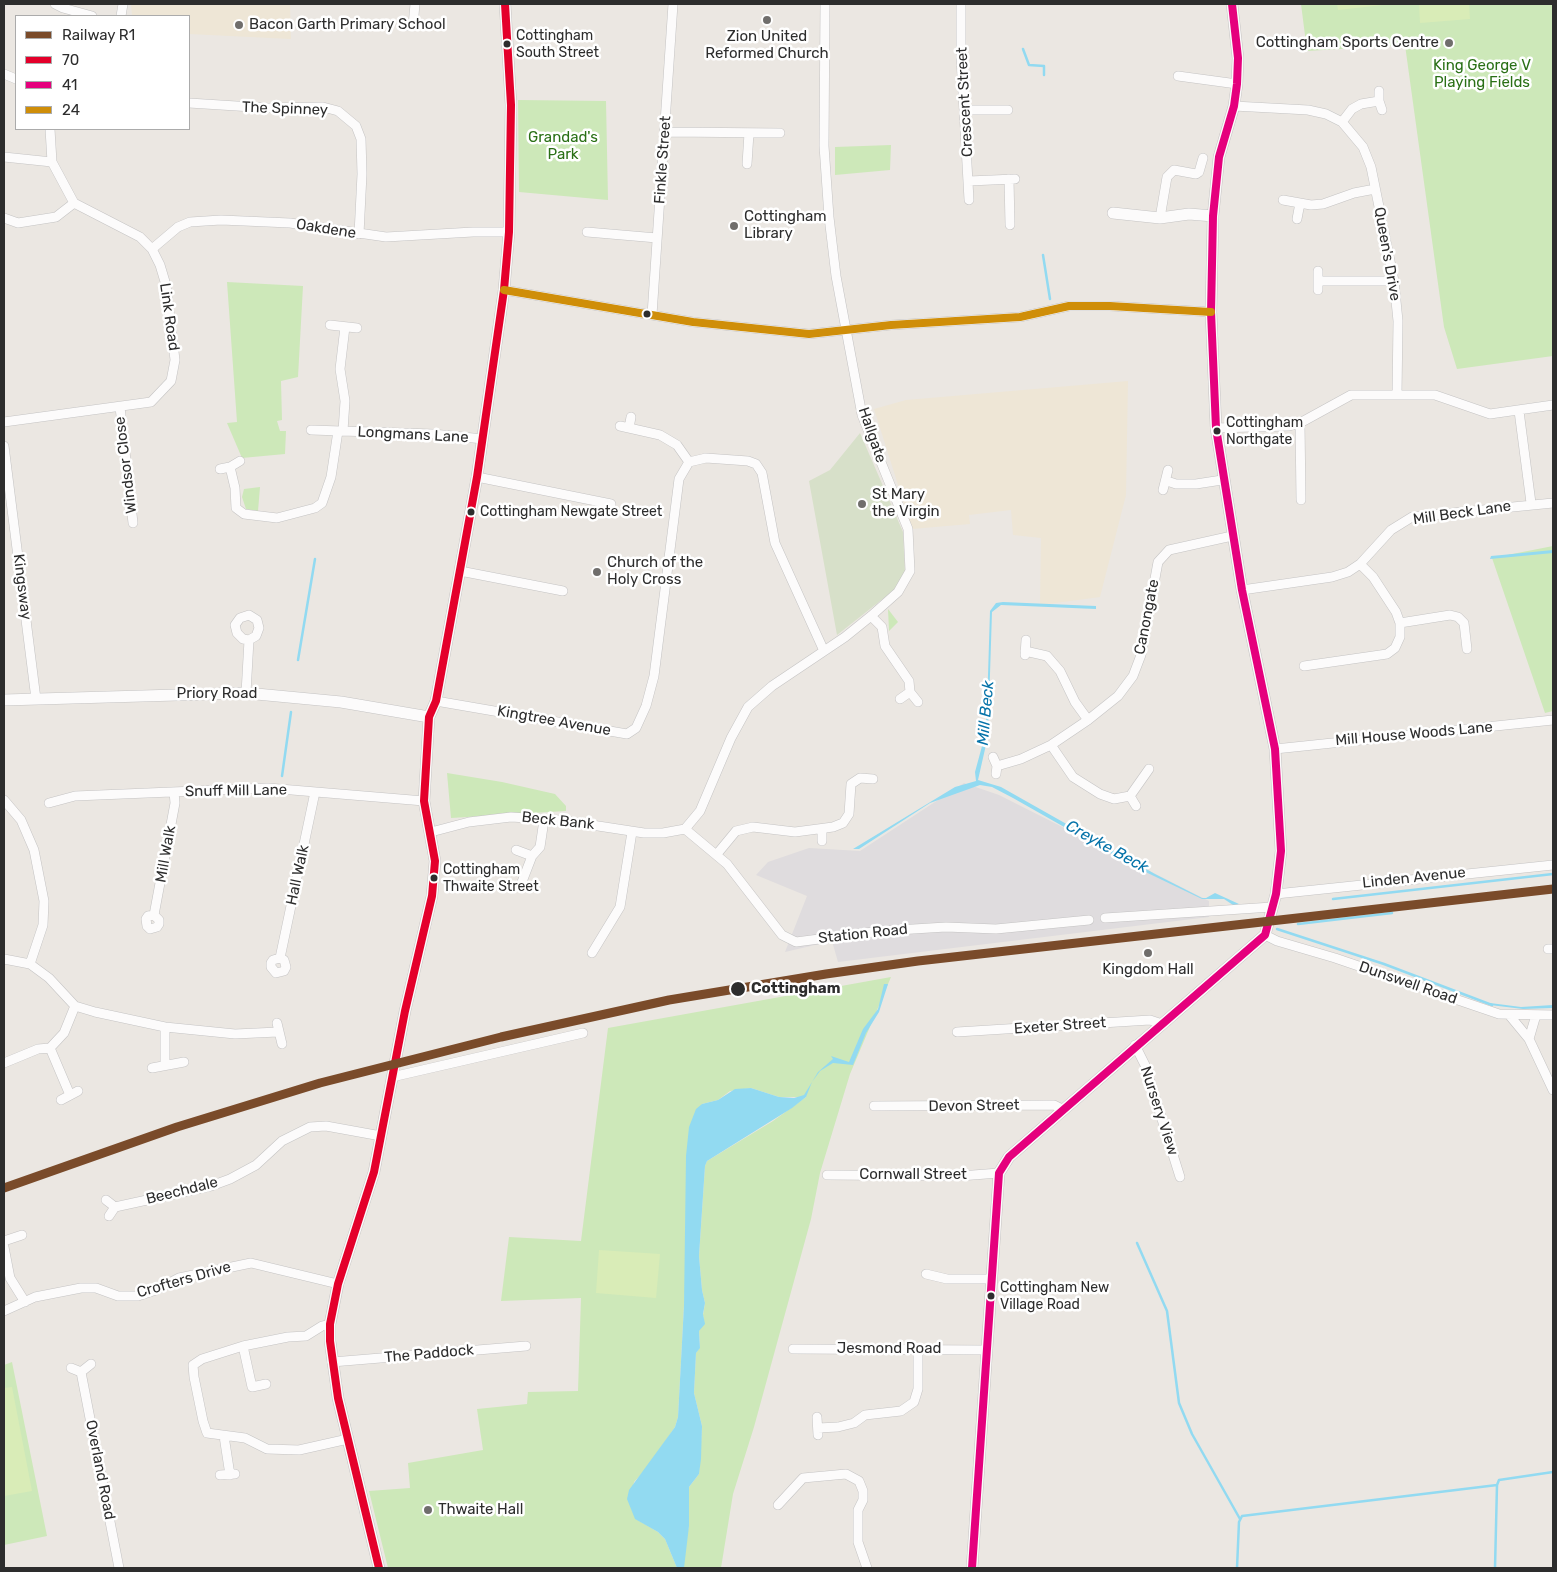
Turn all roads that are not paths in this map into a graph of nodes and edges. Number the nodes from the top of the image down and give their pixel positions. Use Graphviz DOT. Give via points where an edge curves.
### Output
graph roads {
  1 [pos="55,4"];
  2 [pos="415,4"];
  3 [pos="505,4"];
  4 [pos="673,4"];
  5 [pos="825,4"];
  6 [pos="961,4"];
  7 [pos="1232,4"];
  8 [pos="88,15"];
  9 [pos="406,26"];
  10 [pos="1178,76"];
  11 [pos="1237,84"];
  12 [pos="1379,91"];
  13 [pos="190,103"];
  14 [pos="1234,106"];
  15 [pos="966,110"];
  16 [pos="1008,110"];
  17 [pos="1342,122"];
  18 [pos="50,130"];
  19 [pos="666,132"];
  20 [pos="749,132"];
  21 [pos="780,133"];
  22 [pos="4,156"];
  23 [pos="1203,158"];
  24 [pos="52,162"];
  25 [pos="747,164"];
  26 [pos="969,181"];
  27 [pos="1375,189"];
  28 [pos="969,200"];
  29 [pos="1283,200"];
  30 [pos="74,203"];
  31 [pos="1300,203"];
  32 [pos="1113,213"];
  33 [pos="1213,216"];
  34 [pos="4,218"];
  35 [pos="1160,218"];
  36 [pos="1297,219"];
  37 [pos="1010,225"];
  38 [pos="509,232"];
  39 [pos="586,232"];
  40 [pos="359,234"];
  41 [pos="657,238"];
  42 [pos="152,248"];
  43 [pos="1318,270"];
  44 [pos="1394,281"];
  45 [pos="504,290"];
  46 [pos="1211,312"];
  47 [pos="652,315"];
  48 [pos="330,325"];
  49 [pos="345,327"];
  50 [pos="357,328"];
  51 [pos="847,330"];
  52 [pos="1397,395"];
  53 [pos="1553,405"];
  54 [pos="120,407"];
  55 [pos="1519,411"];
  56 [pos="631,418"];
  57 [pos="4,422"];
  58 [pos="1300,423"];
  59 [pos="1216,428"];
  60 [pos="311,430"];
  61 [pos="340,431"];
  62 [pos="482,438"];
  63 [pos="4,446"];
  64 [pos="240,461"];
  65 [pos="689,462"];
  66 [pos="230,467"];
  67 [pos="220,469"];
  68 [pos="1168,470"];
  69 [pos="477,477"];
  70 [pos="1222,480"];
  71 [pos="1301,500"];
  72 [pos="1531,503"];
  73 [pos="1553,503"];
  74 [pos="611,504"];
  75 [pos="133,523"];
  76 [pos="1232,536"];
  77 [pos="1360,564"];
  78 [pos="460,571"];
  79 [pos="1242,590"];
  80 [pos="563,591"];
  81 [pos="871,616"];
  82 [pos="1400,623"];
  83 [pos="1476,638"];
  84 [pos="249,640"];
  85 [pos="1026,640"];
  86 [pos="824,651"];
  87 [pos="1304,666"];
  88 [pos="910,692"];
  89 [pos="246,693"];
  90 [pos="36,699"];
  91 [pos="900,699"];
  92 [pos="4,700"];
  93 [pos="436,702"];
  94 [pos="918,702"];
  95 [pos="429,717"];
  96 [pos="1088,720"];
  97 [pos="1553,720"];
  98 [pos="1051,745"];
  99 [pos="1276,749"];
  100 [pos="995,766"];
  101 [pos="1150,769"];
  102 [pos="872,779"];
  103 [pos="174,792"];
  104 [pos="315,792"];
  105 [pos="1130,796"];
  106 [pos="4,800"];
  107 [pos="424,800"];
  108 [pos="49,803"];
  109 [pos="1136,806"];
  110 [pos="544,820"];
  111 [pos="684,829"];
  112 [pos="822,829"];
  113 [pos="431,832"];
  114 [pos="632,832"];
  115 [pos="822,842"];
  116 [pos="516,850"];
  117 [pos="717,854"];
  118 [pos="532,856"];
  119 [pos="1553,865"];
  120 [pos="520,887"];
  121 [pos="1276,894"];
  122 [pos="1272,907"];
  123 [pos="154,915"];
  124 [pos="1105,918"];
  125 [pos="1089,920"];
  126 [pos="1265,935"];
  127 [pos="592,953"];
  128 [pos="280,958"];
  129 [pos="4,959"];
  130 [pos="30,964"];
  131 [pos="75,1006"];
  132 [pos="1553,1015"];
  133 [pos="1510,1016"];
  134 [pos="1536,1016"];
  135 [pos="1162,1024"];
  136 [pos="165,1028"];
  137 [pos="957,1032"];
  138 [pos="583,1033"];
  139 [pos="1529,1039"];
  140 [pos="282,1044"];
  141 [pos="1135,1045"];
  142 [pos="50,1048"];
  143 [pos="184,1062"];
  144 [pos="4,1063"];
  145 [pos="165,1064"];
  146 [pos="152,1068"];
  147 [pos="392,1077"];
  148 [pos="1553,1090"];
  149 [pos="61,1100"];
  150 [pos="880,1109"];
  151 [pos="1064,1110"];
  152 [pos="381,1136"];
  153 [pos="999,1173"];
  154 [pos="827,1175"];
  155 [pos="1180,1177"];
  156 [pos="106,1200"];
  157 [pos="115,1207"];
  158 [pos="109,1216"];
  159 [pos="22,1235"];
  160 [pos="4,1241"];
  161 [pos="4,1247"];
  162 [pos="926,1274"];
  163 [pos="990,1278"];
  164 [pos="338,1284"];
  165 [pos="25,1302"];
  166 [pos="4,1312"];
  167 [pos="330,1324"];
  168 [pos="243,1346"];
  169 [pos="526,1346"];
  170 [pos="793,1348"];
  171 [pos="918,1350"];
  172 [pos="985,1350"];
  173 [pos="332,1362"];
  174 [pos="91,1364"];
  175 [pos="71,1368"];
  176 [pos="81,1372"];
  177 [pos="266,1384"];
  178 [pos="817,1417"];
  179 [pos="224,1436"];
  180 [pos="348,1439"];
  181 [pos="220,1476"];
  182 [pos="778,1505"];
  183 [pos="119,1568"];
  184 [pos="379,1568"];
  185 [pos="867,1568"];
  186 [pos="972,1568"];
  1 -- 8 [label="street"];
  2 -- 9 [label="street" via="413,26"];
  3 -- 38 [label="street" via="511,105"];
  4 -- 19 [label="street, Finkle Street"];
  5 -- 51 [label="street, Hallgate" via="823,91 828,208 836,276"];
  6 -- 15 [label="street, Crescent Street"];
  7 -- 11 [label="street" via="1238,58"];
  10 -- 11 [label="street"];
  11 -- 14 [label="street"];
  12 -- 17 [label="street" via="1381,105 1360,104"];
  13 -- 40 [label="street, The Spinney" via="268,108 323,107 338,111 356,126 361,139"];
  14 -- 17 [label="street, Queen's Drive" via="1308,110"];
  14 -- 33 [label="street" via="1219,157"];
  15 -- 16 [label="street"];
  15 -- 26 [label="street, Crescent Street"];
  17 -- 27 [label="street, Queen's Drive" via="1363,147"];
  18 -- 24 [label="street"];
  19 -- 20 [label="street"];
  19 -- 41 [label="street, Finkle Street"];
  20 -- 21 [label="street"];
  20 -- 25 [label="street"];
  22 -- 24 [label="street"];
  23 -- 35 [label="street" via="1196,174 1174,170 1167,177"];
  24 -- 30 [label="street"];
  26 -- 28 [label="street, Crescent Street"];
  26 -- 37 [label="street" via="1012,179"];
  27 -- 31 [label="street" via="1323,204"];
  27 -- 44 [label="street, Queen's Drive"];
  29 -- 31 [label="street"];
  30 -- 34 [label="street" via="56,217 18,223"];
  30 -- 42 [label="street, Link Road" via="140,237"];
  31 -- 36 [label="street"];
  32 -- 35 [label="street"];
  33 -- 35 [label="street" via="1189,214"];
  33 -- 46 [label="street"];
  38 -- 40 [label="street, Oakdene" via="413,237"];
  38 -- 45 [label="street"];
  39 -- 41 [label="street"];
  40 -- 42 [label="street, Oakdene" via="290,223 190,222 178,227"];
  41 -- 47 [label="street, Finkle Street"];
  42 -- 54 [label="street, Link Road" via="166,285 175,360 171,382 151,402"];
  43 -- 44 [label="street" via="1318,285"];
  44 -- 52 [label="street, Queen's Drive" via="1398,321"];
  45 -- 47 [label="street"];
  45 -- 62 [label="street"];
  46 -- 51 [label="street" via="1076,306 1020,318 891,324"];
  46 -- 59 [label="street"];
  47 -- 51 [label="street" via="809,334"];
  48 -- 49 [label="street"];
  49 -- 50 [label="street"];
  49 -- 61 [label="street, Longmans Lane" via="340,369 345,401"];
  51 -- 81 [label="street, Hallgate" via="862,415 908,529 910,546 910,572 898,592"];
  52 -- 55 [label="street" via="1435,395 1490,414"];
  52 -- 58 [label="street" via="1351,395"];
  53 -- 55 [label="street"];
  54 -- 57 [label="street, Link Road"];
  54 -- 75 [label="street, Windsor Close"];
  55 -- 72 [label="street"];
  56 -- 65 [label="street" via="625,427 666,438 677,445"];
  58 -- 59 [label="street"];
  58 -- 71 [label="street"];
  59 -- 70 [label="street"];
  60 -- 61 [label="street, Longmans Lane"];
  61 -- 62 [label="street, Longmans Lane"];
  61 -- 66 [label="street, Longmans Lane" via="331,477 322,503 315,508 277,518 244,514 236,508"];
  62 -- 69 [label="street"];
  63 -- 90 [label="street, Kingsway"];
  64 -- 66 [label="street"];
  65 -- 86 [label="street" via="706,458 748,460 756,464 762,473 775,543"];
  65 -- 93 [label="street, Kingtree Avenue" via="679,479 654,676 636,728 627,734"];
  66 -- 67 [label="street"];
  68 -- 70 [label="street" via="1165,485"];
  69 -- 74 [label="street"];
  69 -- 78 [label="street"];
  70 -- 76 [label="street"];
  72 -- 73 [label="street, Mill Beck Lane"];
  72 -- 77 [label="street, Mill Beck Lane" via="1412,517 1391,530"];
  76 -- 79 [label="street"];
  76 -- 96 [label="street, Canongate" via="1169,550 1158,562 1141,655 1134,676 1118,696"];
  77 -- 79 [label="street, Mill Beck Lane" via="1332,577"];
  77 -- 82 [label="street" via="1373,577"];
  78 -- 80 [label="street"];
  78 -- 93 [label="street"];
  79 -- 99 [label="street"];
  81 -- 86 [label="street, Hallgate"];
  81 -- 88 [label="street" via="882,627 885,646 908,681"];
  82 -- 83 [label="street" via="1450,615 1464,623 1466,645"];
  82 -- 87 [label="street" via="1397,642 1387,654 1314,668"];
  84 -- 89 [label="street"];
  85 -- 96 [label="street" via="1025,653 1048,656"];
  86 -- 111 [label="street, Hallgate" via="772,686 748,707 700,811"];
  88 -- 91 [label="street"];
  88 -- 94 [label="street"];
  89 -- 90 [label="street, Priory Road"];
  89 -- 95 [label="street, Priory Road" via="341,702"];
  90 -- 92 [label="street, Priory Road"];
  93 -- 95 [label="street"];
  95 -- 107 [label="street"];
  96 -- 98 [label="street, Canongate"];
  97 -- 99 [label="street, Mill House Woods Lane"];
  98 -- 100 [label="street, Canongate" via="1021,759"];
  98 -- 105 [label="street" via="1073,777 1114,799"];
  99 -- 121 [label="street" via="1281,851"];
  101 -- 105 [label="street"];
  102 -- 112 [label="street" via="860,778 852,784 849,814 833,828"];
  103 -- 104 [label="street, Snuff Mill Lane" via="268,788"];
  103 -- 108 [label="street, Snuff Mill Lane" via="75,796"];
  103 -- 123 [label="street, Mill Walk" via="175,803"];
  104 -- 107 [label="street, Snuff Mill Lane"];
  104 -- 128 [label="street, Hall Walk"];
  105 -- 109 [label="street"];
  106 -- 130 [label="street" via="21,820 34,850 44,901 43,925"];
  107 -- 113 [label="street"];
  110 -- 113 [label="street, Beck Bank" via="511,817 469,822"];
  110 -- 114 [label="street, Beck Bank"];
  110 -- 118 [label="street" via="540,846"];
  111 -- 114 [label="street, Beck Bank" via="663,833"];
  111 -- 117 [label="street, Station Road"];
  112 -- 115 [label="street"];
  112 -- 117 [label="street" via="795,832 753,827 736,831"];
  113 -- 147 [label="street" via="436,862 432,896 404,1011"];
  114 -- 127 [label="street" via="620,907"];
  116 -- 118 [label="street"];
  117 -- 125 [label="street, Station Road" via="782,935 796,942 881,931 996,929"];
  118 -- 120 [label="street"];
  119 -- 121 [label="street, Linden Avenue"];
  121 -- 122 [label="street"];
  122 -- 124 [label="street"];
  122 -- 126 [label="street"];
  126 -- 133 [label="street, Dunswell Road"];
  126 -- 135 [label="street"];
  129 -- 130 [label="street"];
  130 -- 131 [label="street" via="49,978"];
  131 -- 136 [label="street"];
  131 -- 142 [label="street" via="64,1033"];
  132 -- 134 [label="street, Dunswell Road"];
  133 -- 134 [label="street, Dunswell Road"];
  133 -- 139 [label="street"];
  134 -- 139 [label="street"];
  135 -- 137 [label="street, Exeter Street" via="1150,1020"];
  135 -- 141 [label="street"];
  136 -- 140 [label="street" via="235,1034 278,1027"];
  136 -- 145 [label="street"];
  138 -- 147 [label="street"];
  139 -- 148 [label="street"];
  141 -- 151 [label="street"];
  141 -- 155 [label="street, Nursery View" via="1145,1065"];
  142 -- 144 [label="street" via="38,1049"];
  142 -- 149 [label="street" via="74,1093"];
  143 -- 145 [label="street"];
  145 -- 146 [label="street"];
  147 -- 152 [label="street"];
  150 -- 151 [label="street, Devon Street" via="1054,1105"];
  151 -- 153 [label="street" via="1008,1157"];
  152 -- 157 [label="street, Beechdale" via="326,1126 310,1127 282,1140 256,1165 230,1179"];
  152 -- 164 [label="street" via="374,1172"];
  153 -- 154 [label="street, Cornwall Street" via="960,1176"];
  153 -- 163 [label="street"];
  156 -- 157 [label="street"];
  157 -- 158 [label="street"];
  159 -- 160 [label="street"];
  161 -- 165 [label="street" via="10,1278"];
  162 -- 163 [label="street" via="947,1279"];
  163 -- 172 [label="street"];
  164 -- 165 [label="street, Crofters Drive" via="251,1263 179,1278 138,1296 118,1296 96,1288 81,1288"];
  164 -- 167 [label="street"];
  165 -- 166 [label="street, Crofters Drive"];
  167 -- 168 [label="street" via="306,1336"];
  167 -- 173 [label="street"];
  168 -- 177 [label="street" via="252,1387"];
  168 -- 179 [label="street" via="193,1365 207,1433"];
  169 -- 173 [label="street, The Paddock"];
  170 -- 171 [label="street, Jesmond Road"];
  171 -- 172 [label="street, Jesmond Road"];
  171 -- 178 [label="street" via="918,1389 914,1402 901,1411 865,1415 854,1423 818,1431"];
  172 -- 186 [label="street"];
  173 -- 180 [label="street"];
  174 -- 176 [label="street"];
  175 -- 176 [label="street"];
  176 -- 183 [label="street, Overland Road"];
  179 -- 180 [label="street" via="245,1438 267,1449 299,1450"];
  179 -- 181 [label="street" via="232,1474"];
  180 -- 184 [label="street"];
  182 -- 185 [label="street" via="803,1478 846,1474 859,1481 863,1500 858,1510 858,1542"];
}
